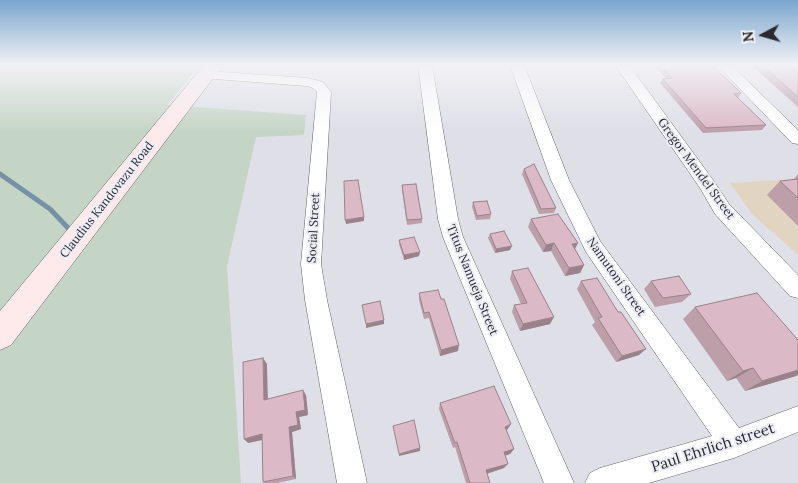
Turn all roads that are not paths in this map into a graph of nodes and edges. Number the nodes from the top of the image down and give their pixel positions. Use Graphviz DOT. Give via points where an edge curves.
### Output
graph roads {
  1 [pos="196,88"];
  2 [pos="320,88"];
  3 [pos="427,88"];
  4 [pos="525,88"];
  5 [pos="638,88"];
  6 [pos="747,88"];
  7 [pos="798,139"];
  8 [pos="798,289"];
  9 [pos="0,335"];
  10 [pos="798,419"];
  11 [pos="734,444"];
  12 [pos="352,483"];
  13 [pos="559,483"];
  14 [pos="600,483"];
  1 -- 9 [label="street, Claudius Kandovazu Road"];
  2 -- 12 [label="street, Social Street" via="324,92 311,264"];
  3 -- 13 [label="street, Titus Namueja Street" via="453,237"];
  4 -- 11 [label="street, Namutoni Street" via="560,180 593,246"];
  5 -- 8 [label="street, Gregor Mendel Street" via="722,209"];
  6 -- 7 [label="street"];
  10 -- 11 [label="street, Paul Ehrlich street"];
  11 -- 14 [label="street, Paul Ehrlich street"];
}
